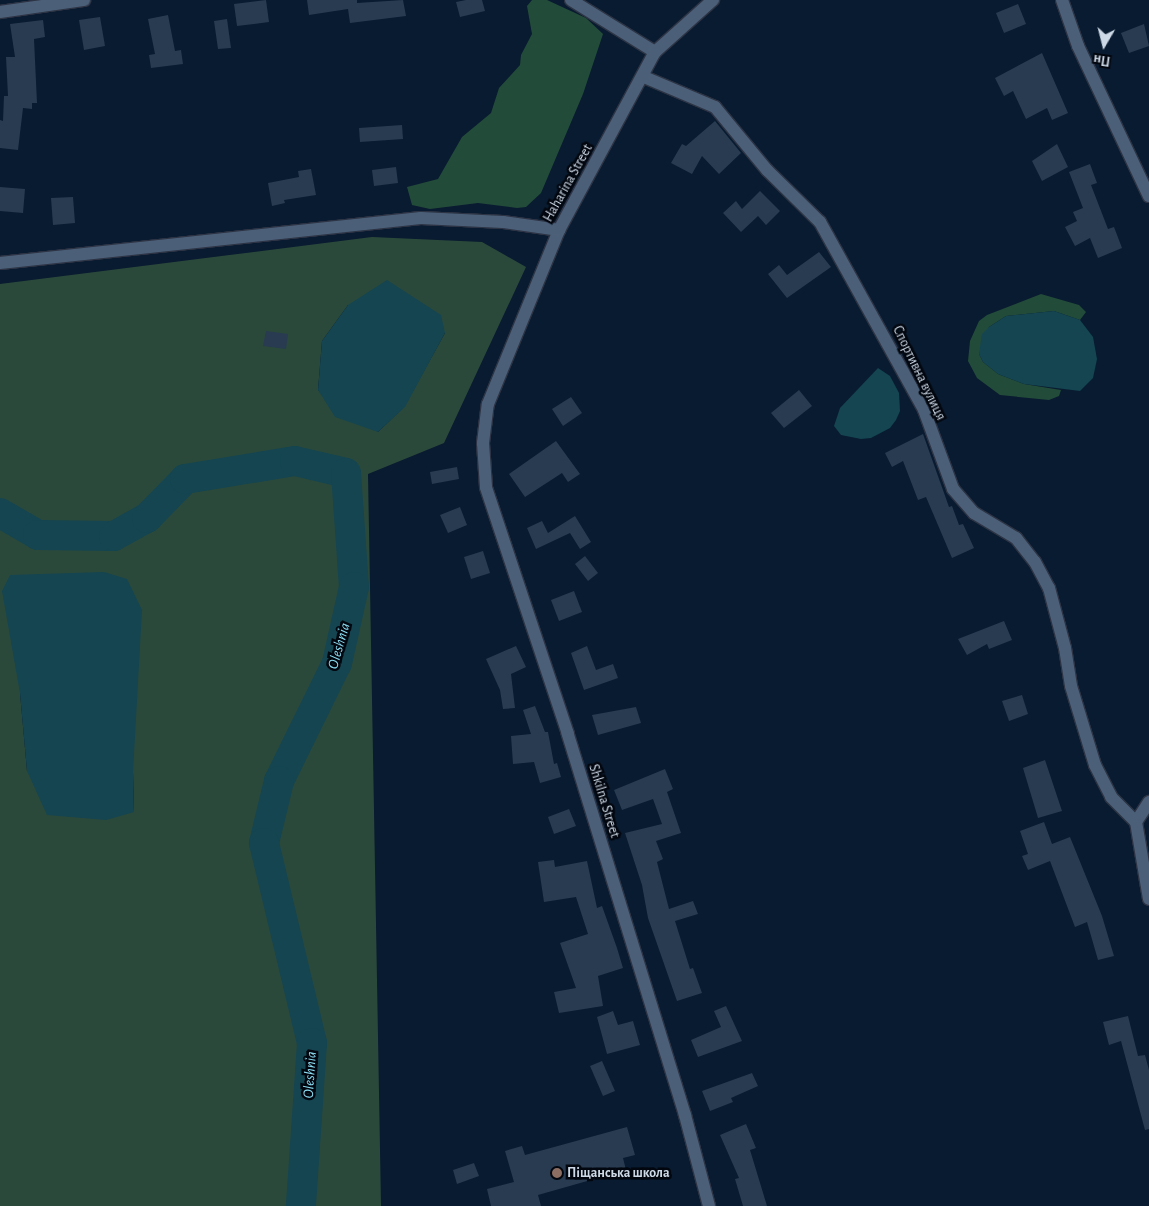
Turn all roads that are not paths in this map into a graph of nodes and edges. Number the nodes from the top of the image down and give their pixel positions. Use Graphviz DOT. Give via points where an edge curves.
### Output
graph roads {
  1 [pos="84,0"];
  2 [pos="571,0"];
  3 [pos="713,0"];
  4 [pos="1062,0"];
  5 [pos="0,12"];
  6 [pos="655,52"];
  7 [pos="644,77"];
  8 [pos="1149,196"];
  9 [pos="559,230"];
  10 [pos="0,263"];
  11 [pos="488,404"];
  12 [pos="1149,802"];
  13 [pos="1136,822"];
  14 [pos="1149,899"];
  15 [pos="709,1206"];
  1 -- 5 [label="street"];
  2 -- 6 [label="street"];
  3 -- 6 [label="street, Haharina Street"];
  4 -- 8 [label="street" via="1078,46"];
  6 -- 7 [label="street, Haharina Street"];
  7 -- 9 [label="street, Haharina Street"];
  7 -- 13 [label="street, Спортивна вулиця" via="715,107 767,170 820,222 924,410 953,489 974,514 1016,538 1036,562 1049,588 1066,648 1071,686 1095,765 1111,797"];
  9 -- 10 [label="street" via="503,222 421,218"];
  9 -- 11 [label="street, Haharina Street"];
  11 -- 15 [label="street, Shkilna Street" via="483,443 486,487 571,744 685,1115"];
  12 -- 13 [label="street"];
  13 -- 14 [label="street"];
}
